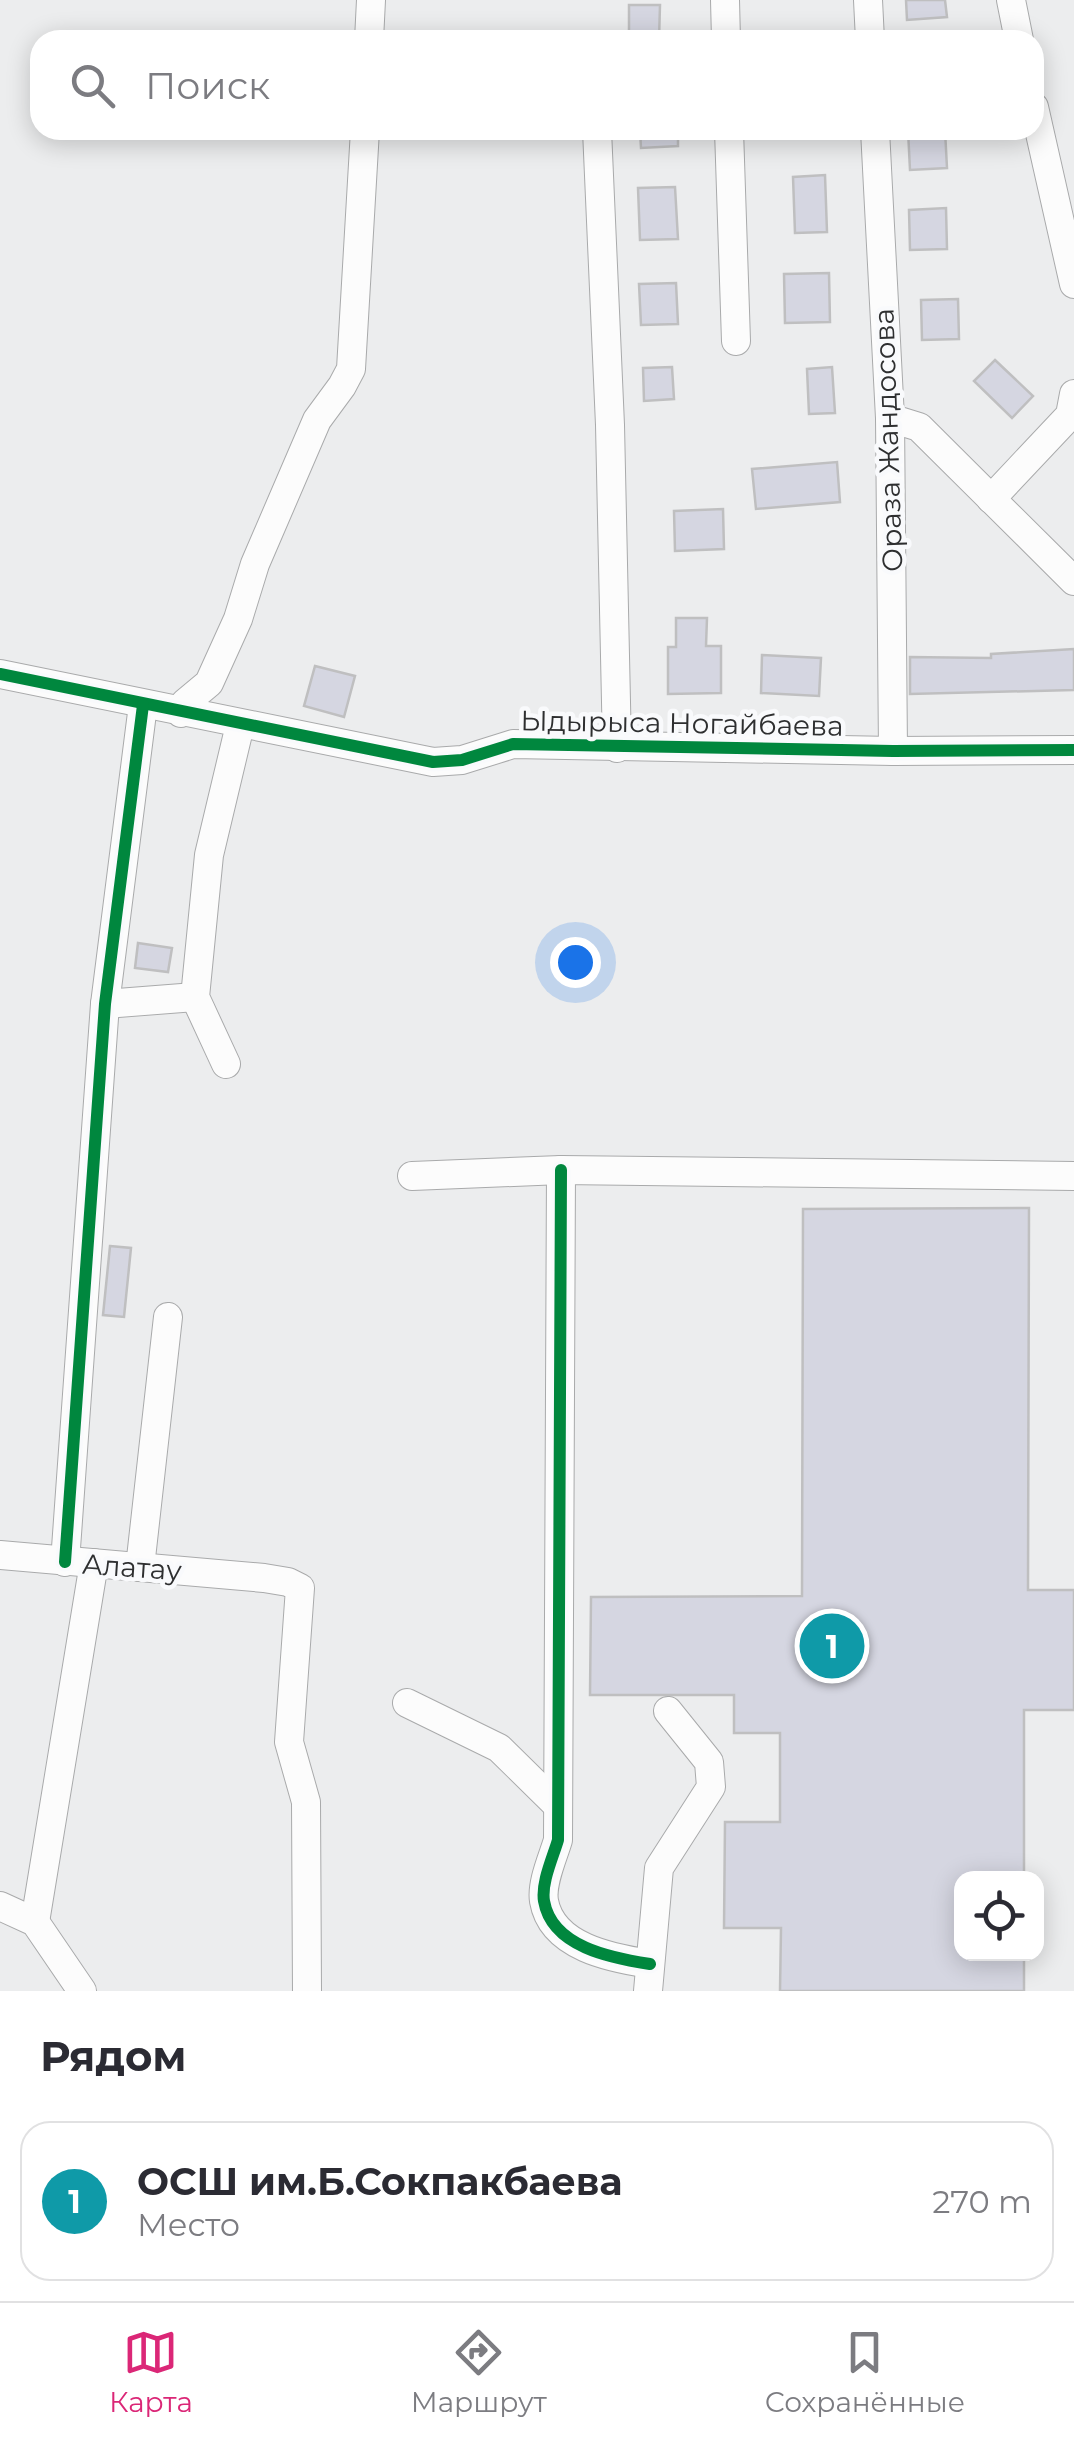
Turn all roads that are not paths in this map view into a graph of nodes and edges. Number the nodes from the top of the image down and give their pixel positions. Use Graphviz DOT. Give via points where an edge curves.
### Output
graph roads {
  1 [pos="371,0"];
  2 [pos="725,0"];
  3 [pos="868,0"];
  4 [pos="1010,0"];
  5 [pos="370,30"];
  6 [pos="726,30"];
  7 [pos="870,30"];
  8 [pos="1016,30"];
  9 [pos="364,140"];
  10 [pos="597,140"];
  11 [pos="729,140"];
  12 [pos="876,140"];
  13 [pos="1041,140"];
  14 [pos="1074,284"];
  15 [pos="736,340"];
  16 [pos="1074,394"];
  17 [pos="890,418"];
  18 [pos="992,500"];
  19 [pos="1074,582"];
  20 [pos="0,674"];
  21 [pos="142,706"];
  22 [pos="181,713"];
  23 [pos="240,725"];
  24 [pos="617,748"];
  25 [pos="1074,750"];
  26 [pos="894,751"];
  27 [pos="195,997"];
  28 [pos="105,1004"];
  29 [pos="226,1064"];
  30 [pos="561,1170"];
  31 [pos="412,1176"];
  32 [pos="1074,1176"];
  33 [pos="168,1317"];
  34 [pos="0,1555"];
  35 [pos="65,1562"];
  36 [pos="94,1562"];
  37 [pos="140,1567"];
  38 [pos="407,1702"];
  39 [pos="668,1711"];
  40 [pos="557,1805"];
  41 [pos="0,1906"];
  42 [pos="35,1922"];
  43 [pos="649,1978"];
  44 [pos="82,1991"];
  45 [pos="307,1991"];
  1 -- 5 [label="street"];
  2 -- 6 [label="street"];
  3 -- 7 [label="street"];
  4 -- 8 [label="street"];
  9 -- 22 [label="street" via="350,369 317,420 209,683"];
  10 -- 24 [label="street"];
  11 -- 15 [label="street"];
  12 -- 17 [label="street, Ораза Жандосова"];
  13 -- 14 [label="street"];
  16 -- 18 [label="street" via="1070,415"];
  17 -- 18 [label="street" via="919,427"];
  17 -- 26 [label="street, Ораза Жандосова"];
  18 -- 19 [label="street"];
  20 -- 21 [label="street, Ыдырыса Ногайбаева"];
  21 -- 22 [label="street, Ыдырыса Ногайбаева"];
  21 -- 28 [label="street"];
  22 -- 23 [label="street, Ыдырыса Ногайбаева"];
  23 -- 24 [label="street, Ыдырыса Ногайбаева" via="433,762 513,744"];
  23 -- 27 [label="street" via="209,855"];
  24 -- 26 [label="street, Ыдырыса Ногайбаева"];
  25 -- 26 [label="street, Ыдырыса Ногайбаева"];
  27 -- 28 [label="street"];
  27 -- 29 [label="street"];
  28 -- 35 [label="street"];
  30 -- 31 [label="street"];
  30 -- 32 [label="street"];
  30 -- 40 [label="street"];
  33 -- 37 [label="street"];
  34 -- 35 [label="street, Алатау"];
  35 -- 36 [label="street, Алатау"];
  36 -- 37 [label="street, Алатау"];
  36 -- 42 [label="street"];
  37 -- 45 [label="street, Алатау" via="264,1578 300,1588 290,1742 306,1802"];
  38 -- 40 [label="street" via="499,1748"];
  39 -- 43 [label="street" via="709,1762 711,1787 658,1868"];
  40 -- 43 [label="street" via="558,1840 544,1890 552,1923"];
  41 -- 42 [label="street"];
  42 -- 44 [label="street"];
}
